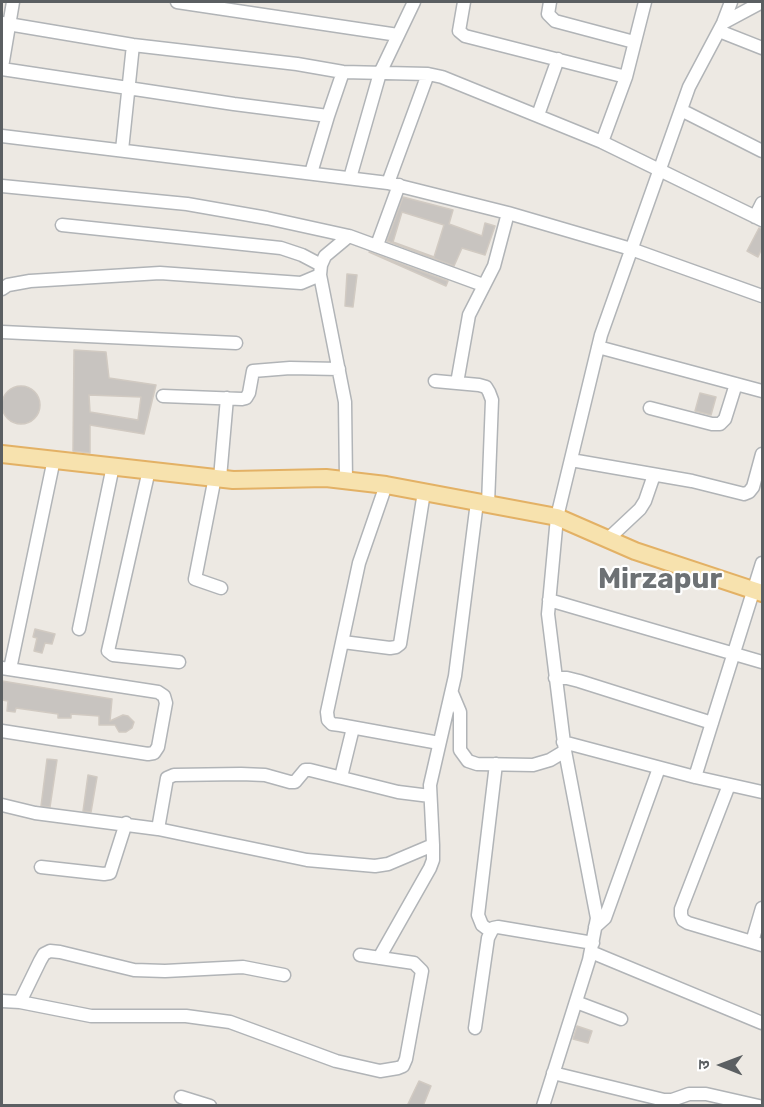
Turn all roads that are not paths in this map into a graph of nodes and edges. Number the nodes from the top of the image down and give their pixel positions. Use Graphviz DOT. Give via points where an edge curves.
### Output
graph roads {
  1 [pos="13,2"];
  2 [pos="177,2"];
  3 [pos="414,2"];
  4 [pos="464,2"];
  5 [pos="550,2"];
  6 [pos="641,2"];
  7 [pos="731,2"];
  8 [pos="762,2"];
  9 [pos="5,23"];
  10 [pos="721,27"];
  11 [pos="398,35"];
  12 [pos="634,42"];
  13 [pos="133,45"];
  14 [pos="762,48"];
  15 [pos="558,59"];
  16 [pos="2,68"];
  17 [pos="343,72"];
  18 [pos="380,73"];
  19 [pos="428,74"];
  20 [pos="626,77"];
  21 [pos="128,88"];
  22 [pos="681,110"];
  23 [pos="538,115"];
  24 [pos="328,116"];
  25 [pos="2,136"];
  26 [pos="602,142"];
  27 [pos="122,150"];
  28 [pos="762,151"];
  29 [pos="660,171"];
  30 [pos="311,173"];
  31 [pos="350,178"];
  32 [pos="394,184"];
  33 [pos="2,186"];
  34 [pos="762,203"];
  35 [pos="508,213"];
  36 [pos="759,218"];
  37 [pos="62,225"];
  38 [pos="349,236"];
  39 [pos="377,245"];
  40 [pos="631,249"];
  41 [pos="320,270"];
  42 [pos="483,285"];
  43 [pos="2,289"];
  44 [pos="762,296"];
  45 [pos="2,332"];
  46 [pos="236,343"];
  47 [pos="598,347"];
  48 [pos="339,369"];
  49 [pos="435,381"];
  50 [pos="457,383"];
  51 [pos="736,384"];
  52 [pos="762,391"];
  53 [pos="163,396"];
  54 [pos="227,398"];
  55 [pos="650,408"];
  56 [pos="2,454"];
  57 [pos="762,454"];
  58 [pos="54,459"];
  59 [pos="571,460"];
  60 [pos="113,466"];
  61 [pos="149,470"];
  62 [pos="654,475"];
  63 [pos="218,478"];
  64 [pos="346,481"];
  65 [pos="386,485"];
  66 [pos="424,492"];
  67 [pos="483,503"];
  68 [pos="557,517"];
  69 [pos="608,539"];
  70 [pos="762,563"];
  71 [pos="221,588"];
  72 [pos="758,591"];
  73 [pos="549,600"];
  74 [pos="79,629"];
  75 [pos="343,642"];
  76 [pos="734,654"];
  77 [pos="179,662"];
  78 [pos="762,662"];
  79 [pos="6,668"];
  80 [pos="555,678"];
  81 [pos="452,693"];
  82 [pos="712,723"];
  83 [pos="353,728"];
  84 [pos="2,731"];
  85 [pos="439,743"];
  86 [pos="564,747"];
  87 [pos="496,764"];
  88 [pos="658,768"];
  89 [pos="341,777"];
  90 [pos="694,777"];
  91 [pos="729,785"];
  92 [pos="762,792"];
  93 [pos="430,796"];
  94 [pos="2,805"];
  95 [pos="126,824"];
  96 [pos="158,829"];
  97 [pos="433,845"];
  98 [pos="41,867"];
  99 [pos="762,908"];
  100 [pos="595,927"];
  101 [pos="490,931"];
  102 [pos="757,943"];
  103 [pos="592,948"];
  104 [pos="360,955"];
  105 [pos="378,958"];
  106 [pos="284,975"];
  107 [pos="2,1001"];
  108 [pos="20,1002"];
  109 [pos="576,1002"];
  110 [pos="621,1019"];
  111 [pos="762,1023"];
  112 [pos="475,1028"];
  113 [pos="553,1073"];
  114 [pos="181,1097"];
  115 [pos="210,1106"];
  116 [pos="543,1106"];
  117 [pos="759,1106"];
  1 -- 9 [label="street"];
  2 -- 11 [label="street"];
  3 -- 11 [label="street"];
  4 -- 15 [label="street" via="460,34"];
  5 -- 12 [label="street" via="548,14 555,21"];
  6 -- 12 [label="street"];
  7 -- 10 [label="street"];
  8 -- 10 [label="street"];
  9 -- 13 [label="street"];
  9 -- 16 [label="street"];
  10 -- 14 [label="street"];
  10 -- 22 [label="street"];
  11 -- 18 [label="street"];
  12 -- 20 [label="street"];
  13 -- 17 [label="street"];
  13 -- 21 [label="street"];
  15 -- 20 [label="street"];
  15 -- 23 [label="street"];
  16 -- 21 [label="street"];
  17 -- 18 [label="street"];
  17 -- 24 [label="street"];
  18 -- 19 [label="street"];
  18 -- 31 [label="street"];
  19 -- 23 [label="street"];
  19 -- 32 [label="street"];
  20 -- 26 [label="street"];
  21 -- 24 [label="street"];
  21 -- 27 [label="street"];
  22 -- 28 [label="street"];
  22 -- 29 [label="street"];
  23 -- 26 [label="street"];
  24 -- 30 [label="street"];
  25 -- 27 [label="street"];
  26 -- 29 [label="street"];
  27 -- 30 [label="street"];
  29 -- 36 [label="street"];
  29 -- 40 [label="street"];
  30 -- 31 [label="street"];
  31 -- 32 [label="street"];
  32 -- 35 [label="street"];
  32 -- 39 [label="street"];
  33 -- 38 [label="street" via="187,204"];
  34 -- 36 [label="street"];
  35 -- 40 [label="street"];
  35 -- 42 [label="street" via="494,266"];
  37 -- 41 [label="street" via="281,248 302,255"];
  38 -- 39 [label="street"];
  38 -- 41 [label="street" via="325,256"];
  39 -- 42 [label="street"];
  40 -- 44 [label="street"];
  40 -- 47 [label="street"];
  41 -- 43 [label="street" via="301,283 160,273 30,281"];
  41 -- 48 [label="street"];
  42 -- 50 [label="street" via="469,315"];
  45 -- 46 [label="street"];
  47 -- 51 [label="street"];
  47 -- 59 [label="street"];
  48 -- 54 [label="street" via="256,370 246,398"];
  48 -- 64 [label="street" via="345,402"];
  49 -- 50 [label="street"];
  50 -- 67 [label="street" via="486,387 492,400"];
  51 -- 52 [label="street"];
  51 -- 55 [label="street" via="720,424"];
  53 -- 54 [label="street"];
  54 -- 63 [label="street"];
  56 -- 58 [label="main road"];
  57 -- 62 [label="street" via="753,487 744,494"];
  58 -- 60 [label="main road"];
  58 -- 79 [label="street"];
  59 -- 62 [label="street"];
  59 -- 68 [label="street"];
  60 -- 61 [label="main road"];
  60 -- 74 [label="street"];
  61 -- 63 [label="main road"];
  61 -- 77 [label="street" via="108,651 112,655"];
  62 -- 69 [label="street" via="640,509"];
  63 -- 64 [label="main road"];
  63 -- 71 [label="street" via="195,579"];
  64 -- 65 [label="main road"];
  65 -- 66 [label="main road"];
  65 -- 75 [label="street" via="359,563"];
  66 -- 67 [label="main road"];
  66 -- 75 [label="street" via="400,644 390,648"];
  67 -- 68 [label="main road"];
  67 -- 81 [label="street"];
  68 -- 69 [label="main road"];
  68 -- 73 [label="street"];
  69 -- 72 [label="main road"];
  70 -- 72 [label="street"];
  72 -- 76 [label="street"];
  73 -- 76 [label="street"];
  73 -- 80 [label="street"];
  75 -- 83 [label="street" via="327,712 332,724"];
  76 -- 78 [label="street"];
  76 -- 82 [label="street"];
  79 -- 84 [label="street" via="158,692 166,703 154,753"];
  80 -- 82 [label="street" via="579,681"];
  80 -- 86 [label="street"];
  81 -- 85 [label="street"];
  81 -- 87 [label="street" via="460,712 463,756 477,764"];
  82 -- 90 [label="street"];
  83 -- 85 [label="street"];
  83 -- 89 [label="street"];
  85 -- 93 [label="street"];
  86 -- 87 [label="street" via="542,764"];
  86 -- 88 [label="street"];
  86 -- 100 [label="street" via="597,918"];
  87 -- 101 [label="street" via="478,915"];
  88 -- 90 [label="street"];
  88 -- 100 [label="street" via="605,918"];
  89 -- 93 [label="street"];
  89 -- 96 [label="street" via="310,770 300,773 295,782 265,775 169,776"];
  90 -- 91 [label="street"];
  91 -- 92 [label="street"];
  91 -- 102 [label="street" via="681,915 688,923"];
  93 -- 97 [label="street"];
  94 -- 95 [label="street"];
  95 -- 96 [label="street"];
  95 -- 98 [label="street" via="110,873"];
  96 -- 97 [label="street" via="308,860 375,866"];
  97 -- 105 [label="street" via="430,868"];
  99 -- 102 [label="street"];
  100 -- 103 [label="street"];
  101 -- 103 [label="street" via="498,927"];
  101 -- 112 [label="street"];
  103 -- 109 [label="street"];
  103 -- 111 [label="street"];
  104 -- 105 [label="street"];
  105 -- 108 [label="street" via="414,963 422,970 406,1059 403,1066 387,1071 323,1057 230,1022 186,1016 91,1016"];
  106 -- 108 [label="street" via="243,967 134,970 50,951 44,954"];
  107 -- 108 [label="street"];
  109 -- 110 [label="street"];
  109 -- 113 [label="street"];
  113 -- 116 [label="street"];
  113 -- 117 [label="street" via="664,1100 706,1094"];
  114 -- 115 [label="street"];
}
